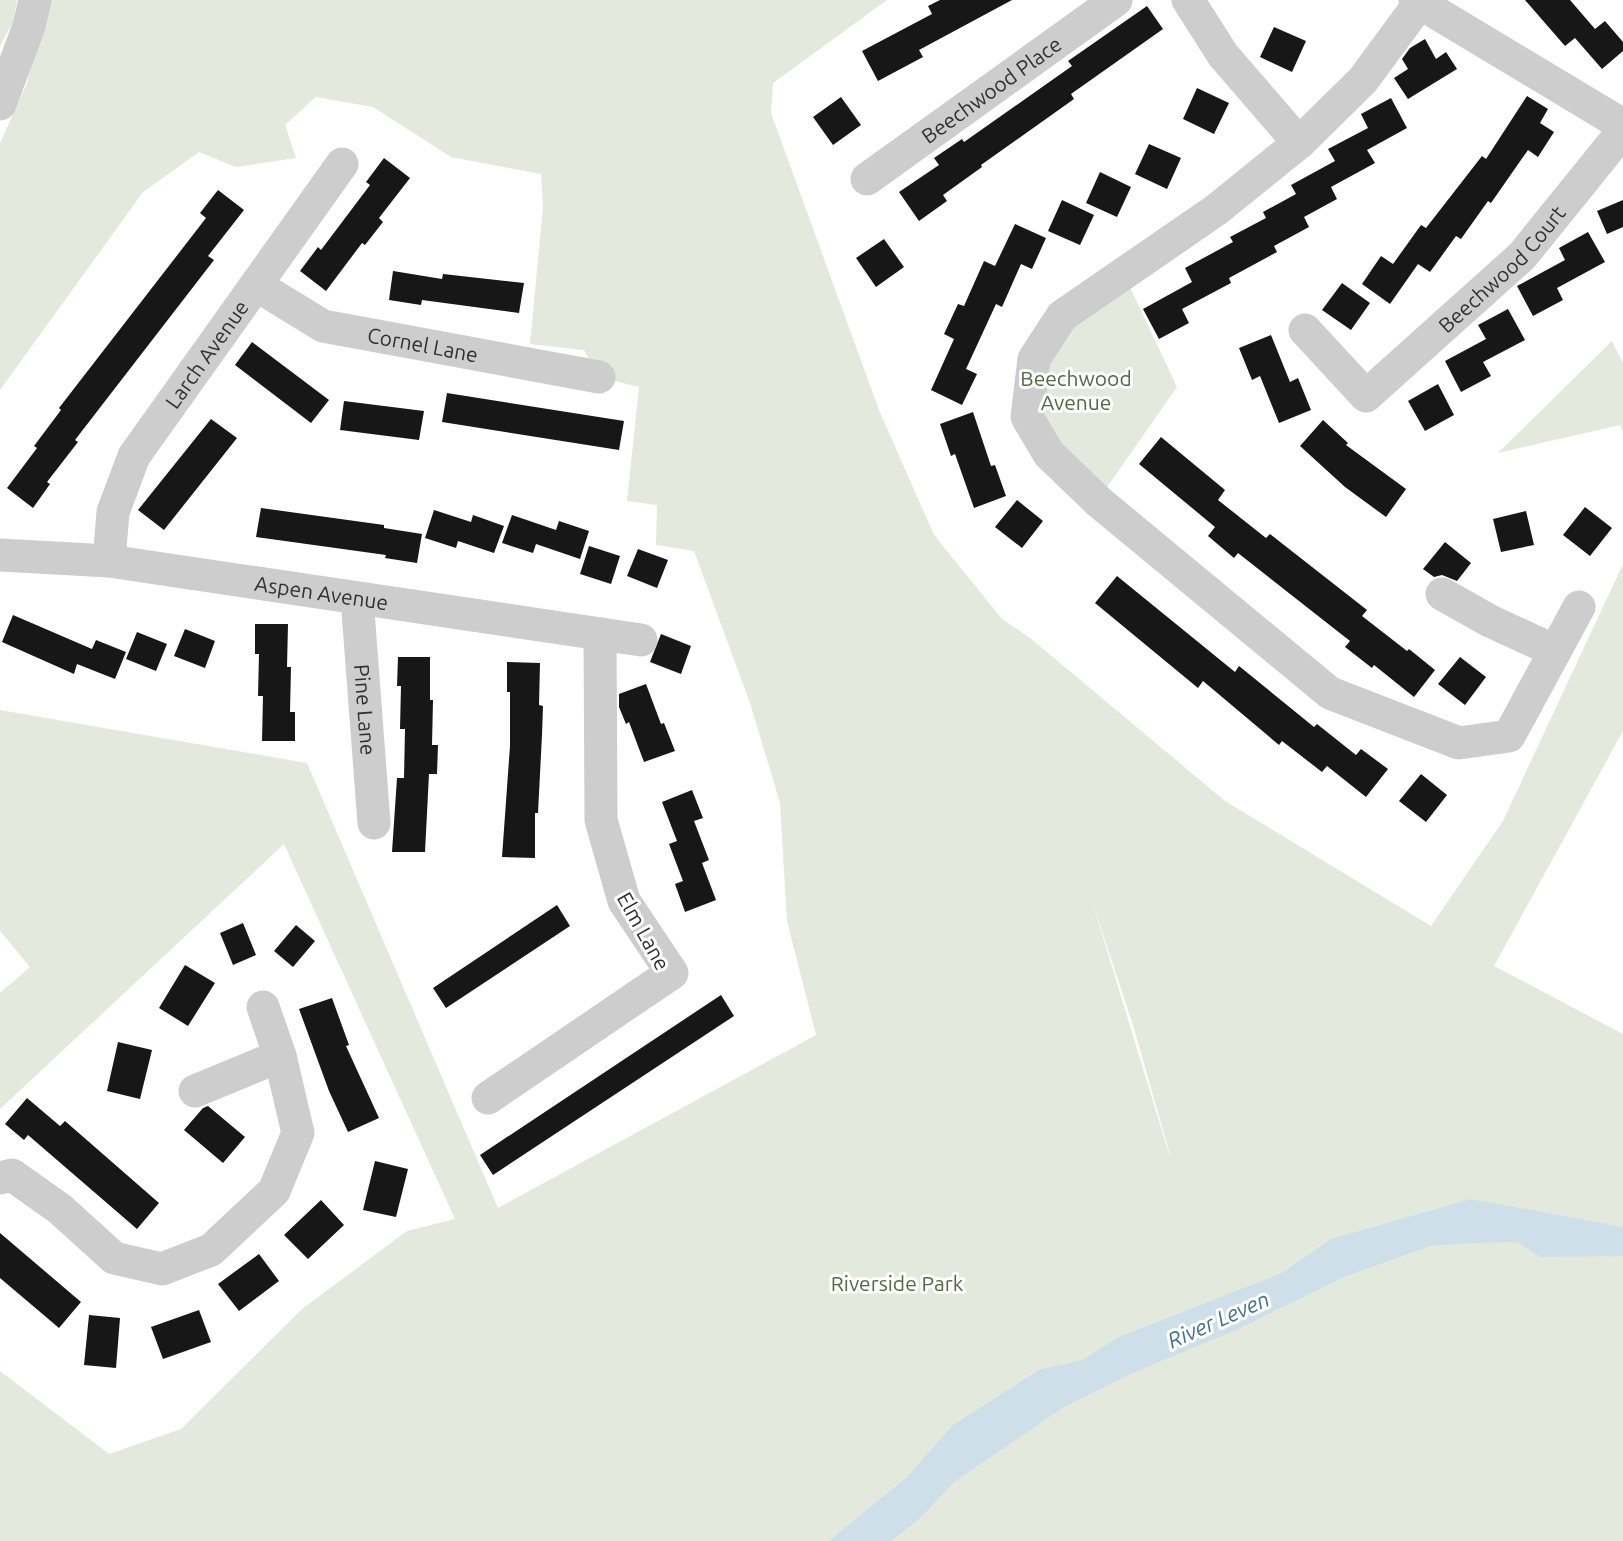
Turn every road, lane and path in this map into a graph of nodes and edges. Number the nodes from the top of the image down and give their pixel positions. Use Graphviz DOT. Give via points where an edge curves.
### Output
graph roads {
  1 [pos="35,0"];
  2 [pos="1116,0"];
  3 [pos="1188,0"];
  4 [pos="1417,2"];
  5 [pos="0,105"];
  6 [pos="1623,125"];
  7 [pos="1623,131"];
  8 [pos="1299,143"];
  9 [pos="342,164"];
  10 [pos="867,180"];
  11 [pos="256,285"];
  12 [pos="1305,330"];
  13 [pos="599,376"];
  14 [pos="0,555"];
  15 [pos="109,561"];
  16 [pos="1442,594"];
  17 [pos="357,598"];
  18 [pos="1578,607"];
  19 [pos="600,634"];
  20 [pos="641,640"];
  21 [pos="1555,651"];
  22 [pos="374,823"];
  23 [pos="262,1007"];
  24 [pos="280,1056"];
  25 [pos="195,1091"];
  26 [pos="488,1098"];
  27 [pos="0,1178"];
  1 -- 5 [label="street"];
  2 -- 10 [label="street, Beechwood Place"];
  3 -- 8 [label="street" via="1223,56"];
  4 -- 6 [label="street"];
  4 -- 8 [label="street" via="1363,80"];
  7 -- 12 [label="street, Beechwood Court" via="1522,256 1366,396"];
  8 -- 21 [label="street" via="1216,210 1062,316 1034,359 1027,417 1049,454 1099,502 1330,693 1459,743 1509,736"];
  9 -- 11 [label="street, Larch Avenue"];
  11 -- 13 [label="street, Cornel Lane" via="323,326"];
  11 -- 15 [label="street, Larch Avenue" via="134,456 113,512"];
  14 -- 15 [label="street, Aspen Avenue"];
  15 -- 17 [label="street, Aspen Avenue"];
  16 -- 21 [label="street"];
  17 -- 19 [label="street, Aspen Avenue"];
  17 -- 22 [label="street, Pine Lane"];
  18 -- 21 [label="street"];
  19 -- 20 [label="street, Aspen Avenue"];
  19 -- 26 [label="street, Elm Lane" via="601,820 624,901 672,974"];
  23 -- 24 [label="street"];
  24 -- 25 [label="street"];
  24 -- 27 [label="street" via="297,1133 274,1191 211,1250 162,1269 114,1258 60,1209 12,1175"];
}
